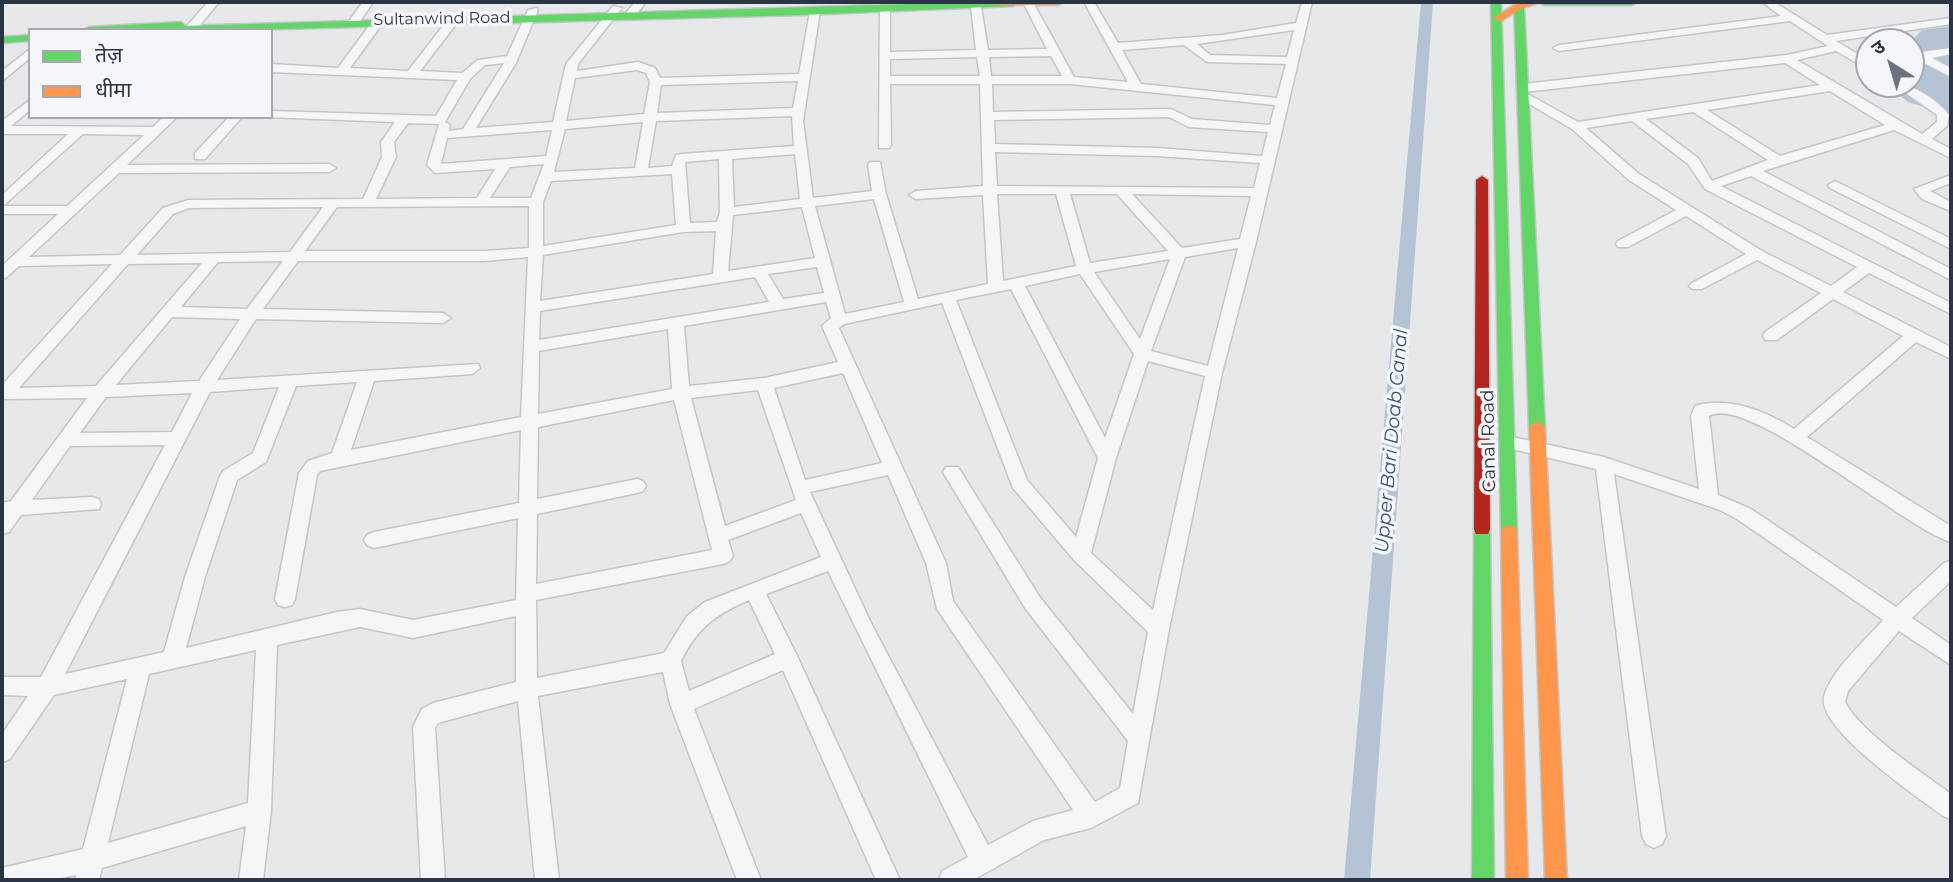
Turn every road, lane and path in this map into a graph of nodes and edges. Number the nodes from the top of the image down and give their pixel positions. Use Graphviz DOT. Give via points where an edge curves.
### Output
graph roads {
  1 [pos="215,2"];
  2 [pos="930,2"];
  3 [pos="1058,2"];
  4 [pos="1089,2"];
  5 [pos="1307,2"];
  6 [pos="1481,2"];
  7 [pos="1496,2"];
  8 [pos="1536,2"];
  9 [pos="1544,2"];
  10 [pos="1632,2"];
  11 [pos="1767,2"];
  12 [pos="797,3"];
  13 [pos="1030,3"];
  14 [pos="983,4"];
  15 [pos="1519,6"];
  16 [pos="628,9"];
  17 [pos="885,10"];
  18 [pos="815,11"];
  19 [pos="360,12"];
  20 [pos="532,13"];
  21 [pos="1791,18"];
  22 [pos="454,19"];
  23 [pos="1497,19"];
  24 [pos="379,20"];
  25 [pos="1951,21"];
  26 [pos="193,26"];
  27 [pos="1301,26"];
  28 [pos="265,27"];
  29 [pos="141,28"];
  30 [pos="179,28"];
  31 [pos="1898,28"];
  32 [pos="1855,34"];
  33 [pos="28,36"];
  34 [pos="2,37"];
  35 [pos="1824,39"];
  36 [pos="1187,41"];
  37 [pos="1115,47"];
  38 [pos="1838,47"];
  39 [pos="1559,48"];
  40 [pos="1951,51"];
  41 [pos="1055,52"];
  42 [pos="982,53"];
  43 [pos="1925,53"];
  44 [pos="28,54"];
  45 [pos="885,56"];
  46 [pos="1855,57"];
  47 [pos="512,59"];
  48 [pos="1787,59"];
  49 [pos="1925,59"];
  50 [pos="1293,61"];
  51 [pos="273,68"];
  52 [pos="341,72"];
  53 [pos="1951,73"];
  54 [pos="411,75"];
  55 [pos="570,75"];
  56 [pos="2,76"];
  57 [pos="465,77"];
  58 [pos="804,77"];
  59 [pos="885,80"];
  60 [pos="986,80"];
  61 [pos="1070,80"];
  62 [pos="656,82"];
  63 [pos="1137,87"];
  64 [pos="1830,87"];
  65 [pos="1523,92"];
  66 [pos="1482,97"];
  67 [pos="1921,98"];
  68 [pos="1283,102"];
  69 [pos="28,106"];
  70 [pos="1696,108"];
  71 [pos="798,112"];
  72 [pos="273,115"];
  73 [pos="987,116"];
  74 [pos="1635,117"];
  75 [pos="652,118"];
  76 [pos="169,119"];
  77 [pos="234,119"];
  78 [pos="404,119"];
  79 [pos="440,120"];
  80 [pos="559,125"];
  81 [pos="1576,126"];
  82 [pos="1895,126"];
  83 [pos="1277,128"];
  84 [pos="6,129"];
  85 [pos="79,131"];
  86 [pos="155,131"];
  87 [pos="467,133"];
  88 [pos="442,135"];
  89 [pos="1923,140"];
  90 [pos="2,141"];
  91 [pos="884,145"];
  92 [pos="988,148"];
  93 [pos="800,150"];
  94 [pos="725,154"];
  95 [pos="1951,154"];
  96 [pos="200,156"];
  97 [pos="552,159"];
  98 [pos="1269,160"];
  99 [pos="1779,161"];
  100 [pos="505,163"];
  101 [pos="874,165"];
  102 [pos="1482,165"];
  103 [pos="329,168"];
  104 [pos="113,169"];
  105 [pos="678,170"];
  106 [pos="1752,171"];
  107 [pos="641,172"];
  108 [pos="545,177"];
  109 [pos="1951,179"];
  110 [pos="1835,185"];
  111 [pos="1710,186"];
  112 [pos="990,190"];
  113 [pos="1062,190"];
  114 [pos="1121,190"];
  115 [pos="1261,192"];
  116 [pos="879,194"];
  117 [pos="915,195"];
  118 [pos="807,201"];
  119 [pos="2,202"];
  120 [pos="333,202"];
  121 [pos="368,202"];
  122 [pos="481,202"];
  123 [pos="536,202"];
  124 [pos="1951,207"];
  125 [pos="2,210"];
  126 [pos="69,210"];
  127 [pos="1686,210"];
  128 [pos="725,219"];
  129 [pos="683,229"];
  130 [pos="1249,242"];
  131 [pos="1623,244"];
  132 [pos="1951,245"];
  133 [pos="536,251"];
  134 [pos="1178,254"];
  135 [pos="1757,254"];
  136 [pos="295,256"];
  137 [pos="214,258"];
  138 [pos="122,260"];
  139 [pos="824,261"];
  140 [pos="8,268"];
  141 [pos="1866,268"];
  142 [pos="1084,269"];
  143 [pos="759,271"];
  144 [pos="1951,275"];
  145 [pos="720,278"];
  146 [pos="1016,284"];
  147 [pos="1697,286"];
  148 [pos="996,287"];
  149 [pos="1831,292"];
  150 [pos="833,296"];
  151 [pos="947,296"];
  152 [pos="912,303"];
  153 [pos="1947,303"];
  154 [pos="532,307"];
  155 [pos="780,307"];
  156 [pos="169,313"];
  157 [pos="250,316"];
  158 [pos="443,318"];
  159 [pos="839,320"];
  160 [pos="676,324"];
  161 [pos="1915,334"];
  162 [pos="1771,335"];
  163 [pos="531,347"];
  164 [pos="1142,354"];
  165 [pos="1951,354"];
  166 [pos="847,366"];
  167 [pos="472,368"];
  168 [pos="1214,373"];
  169 [pos="368,375"];
  170 [pos="290,381"];
  171 [pos="764,384"];
  172 [pos="204,387"];
  173 [pos="102,390"];
  174 [pos="3,393"];
  175 [pos="681,393"];
  176 [pos="531,423"];
  177 [pos="1795,437"];
  178 [pos="178,438"];
  179 [pos="65,440"];
  180 [pos="1508,442"];
  181 [pos="1538,449"];
  182 [pos="339,458"];
  183 [pos="1107,458"];
  184 [pos="1604,464"];
  185 [pos="893,467"];
  186 [pos="952,472"];
  187 [pos="637,486"];
  188 [pos="803,496"];
  189 [pos="1709,498"];
  190 [pos="92,504"];
  191 [pos="9,508"];
  192 [pos="528,508"];
  193 [pos="2,527"];
  194 [pos="1951,535"];
  195 [pos="718,536"];
  196 [pos="374,540"];
  197 [pos="1081,555"];
  198 [pos="833,561"];
  199 [pos="1951,569"];
  200 [pos="754,590"];
  201 [pos="285,599"];
  202 [pos="526,600"];
  203 [pos="1897,619"];
  204 [pos="1159,629"];
  205 [pos="267,639"];
  206 [pos="1951,656"];
  207 [pos="788,658"];
  208 [pos="172,660"];
  209 [pos="671,661"];
  210 [pos="141,665"];
  211 [pos="2,686"];
  212 [pos="47,687"];
  213 [pos="527,689"];
  214 [pos="681,704"];
  215 [pos="1140,739"];
  216 [pos="2,752"];
  217 [pos="1951,808"];
  218 [pos="259,811"];
  219 [pos="1091,817"];
  220 [pos="1654,836"];
  221 [pos="983,861"];
  222 [pos="90,870"];
  223 [pos="2,880"];
  224 [pos="251,880"];
  225 [pos="433,880"];
  226 [pos="547,880"];
  227 [pos="749,880"];
  228 [pos="888,880"];
  229 [pos="951,880"];
  230 [pos="1483,880"];
  231 [pos="1517,880"];
  232 [pos="1556,880"];
  1 -- 26 [label="street"];
  2 -- 12 [label="main road"];
  3 -- 13 [label="main road, Sultanwind Road"];
  4 -- 37 [label="street"];
  5 -- 27 [label="street"];
  6 -- 66 [label="main road"];
  7 -- 23 [label="main road, Canal Road"];
  8 -- 15 [label="main road"];
  9 -- 10 [label="main road"];
  11 -- 21 [label="street"];
  12 -- 16 [label="main road"];
  13 -- 14 [label="main road, Sultanwind Road"];
  13 -- 41 [label="street"];
  14 -- 17 [label="main road, Sultanwind Road"];
  14 -- 42 [label="street"];
  15 -- 23 [label="main road"];
  15 -- 65 [label="main road"];
  16 -- 18 [label="main road, Sultanwind Road"];
  16 -- 20 [label="main road, Sultanwind Road"];
  16 -- 55 [label="street" via="572,64"];
  17 -- 18 [label="main road, Sultanwind Road"];
  17 -- 45 [label="street"];
  18 -- 58 [label="street"];
  19 -- 20 [label="main road"];
  19 -- 24 [label="main road, Sultanwind Road"];
  19 -- 26 [label="main road"];
  19 -- 28 [label="main road, Sultanwind Road"];
  20 -- 22 [label="main road, Sultanwind Road"];
  20 -- 47 [label="street"];
  21 -- 35 [label="street"];
  21 -- 39 [label="street"];
  22 -- 24 [label="main road, Sultanwind Road"];
  22 -- 54 [label="street"];
  23 -- 180 [label="main road, Canal Road"];
  24 -- 52 [label="street"];
  25 -- 31 [label="street"];
  26 -- 28 [label="main road, Sultanwind Road"];
  26 -- 29 [label="main road"];
  26 -- 30 [label="main road, Sultanwind Road"];
  27 -- 36 [label="street"];
  27 -- 50 [label="street"];
  32 -- 35 [label="street"];
  33 -- 34 [label="main road"];
  35 -- 38 [label="street"];
  36 -- 37 [label="street"];
  36 -- 50 [label="street" via="1207,58"];
  37 -- 63 [label="street"];
  38 -- 46 [label="street"];
  38 -- 48 [label="street"];
  40 -- 43 [label="street"];
  41 -- 42 [label="street"];
  41 -- 61 [label="street"];
  42 -- 45 [label="street"];
  42 -- 60 [label="street"];
  44 -- 56 [label="street"];
  45 -- 59 [label="street"];
  47 -- 57 [label="street" via="482,62"];
  47 -- 87 [label="street"];
  48 -- 64 [label="street"];
  48 -- 65 [label="street"];
  49 -- 53 [label="street"];
  50 -- 68 [label="street"];
  51 -- 52 [label="street"];
  52 -- 54 [label="street"];
  54 -- 57 [label="street"];
  55 -- 62 [label="street" via="638,66 651,71"];
  55 -- 80 [label="street"];
  57 -- 79 [label="street"];
  58 -- 62 [label="street"];
  58 -- 71 [label="street"];
  59 -- 60 [label="street"];
  59 -- 91 [label="street"];
  60 -- 61 [label="street"];
  60 -- 73 [label="street"];
  61 -- 63 [label="street"];
  62 -- 75 [label="street"];
  63 -- 68 [label="street"];
  64 -- 70 [label="street"];
  64 -- 82 [label="street"];
  65 -- 81 [label="street"];
  65 -- 181 [label="main road"];
  67 -- 89 [label="street" via="1943,115 1943,123"];
  68 -- 83 [label="street"];
  69 -- 84 [label="street"];
  70 -- 74 [label="street"];
  70 -- 99 [label="street"];
  71 -- 75 [label="street"];
  71 -- 93 [label="street"];
  72 -- 78 [label="street"];
  73 -- 83 [label="street" via="1171,113 1189,123"];
  73 -- 92 [label="street"];
  74 -- 81 [label="street"];
  74 -- 111 [label="street" via="1693,161"];
  75 -- 80 [label="street"];
  75 -- 107 [label="street"];
  76 -- 86 [label="street"];
  77 -- 96 [label="street"];
  78 -- 79 [label="street"];
  78 -- 121 [label="street" via="387,142 389,157"];
  79 -- 88 [label="street"];
  80 -- 87 [label="street"];
  80 -- 97 [label="street"];
  81 -- 127 [label="street" via="1634,177"];
  82 -- 89 [label="street"];
  82 -- 99 [label="street"];
  83 -- 98 [label="street"];
  84 -- 85 [label="street"];
  84 -- 90 [label="street"];
  85 -- 86 [label="street"];
  85 -- 119 [label="street"];
  86 -- 104 [label="street"];
  87 -- 88 [label="street"];
  88 -- 100 [label="street" via="436,169"];
  89 -- 95 [label="street"];
  92 -- 98 [label="street"];
  92 -- 112 [label="street"];
  93 -- 94 [label="street"];
  93 -- 118 [label="street"];
  94 -- 105 [label="street" via="685,156 678,162"];
  94 -- 128 [label="street"];
  97 -- 100 [label="street"];
  97 -- 108 [label="street"];
  98 -- 115 [label="street"];
  99 -- 106 [label="street"];
  100 -- 122 [label="street"];
  101 -- 116 [label="street"];
  102 -- 230 [label="main road, Canal Road"];
  103 -- 104 [label="street"];
  104 -- 126 [label="street"];
  105 -- 107 [label="street"];
  105 -- 129 [label="street"];
  106 -- 111 [label="street"];
  106 -- 144 [label="street"];
  107 -- 108 [label="street"];
  108 -- 123 [label="street"];
  109 -- 124 [label="street" via="1921,189"];
  110 -- 132 [label="street"];
  111 -- 141 [label="street"];
  112 -- 113 [label="street"];
  112 -- 117 [label="street"];
  112 -- 148 [label="street"];
  113 -- 114 [label="street"];
  113 -- 142 [label="street"];
  114 -- 115 [label="street"];
  114 -- 134 [label="street"];
  115 -- 130 [label="street"];
  116 -- 118 [label="street"];
  116 -- 152 [label="street"];
  118 -- 128 [label="street"];
  118 -- 139 [label="street"];
  120 -- 121 [label="street"];
  120 -- 136 [label="street"];
  120 -- 138 [label="street" via="178,206"];
  121 -- 122 [label="street"];
  122 -- 123 [label="street"];
  123 -- 133 [label="street"];
  125 -- 126 [label="street"];
  126 -- 140 [label="street"];
  127 -- 131 [label="street"];
  127 -- 135 [label="street"];
  128 -- 129 [label="street"];
  128 -- 145 [label="street"];
  129 -- 133 [label="street"];
  130 -- 134 [label="street"];
  130 -- 168 [label="street"];
  133 -- 136 [label="street" via="484,256"];
  133 -- 154 [label="street"];
  134 -- 142 [label="street"];
  134 -- 164 [label="street"];
  135 -- 147 [label="street"];
  135 -- 149 [label="street"];
  136 -- 137 [label="street"];
  136 -- 157 [label="street"];
  137 -- 138 [label="street"];
  137 -- 156 [label="street"];
  138 -- 140 [label="street"];
  138 -- 174 [label="street"];
  139 -- 143 [label="street"];
  139 -- 150 [label="street"];
  141 -- 149 [label="street"];
  141 -- 153 [label="street"];
  142 -- 146 [label="street"];
  142 -- 164 [label="street"];
  143 -- 145 [label="street"];
  143 -- 155 [label="street"];
  145 -- 154 [label="street"];
  146 -- 148 [label="street"];
  146 -- 183 [label="street"];
  148 -- 151 [label="street"];
  149 -- 161 [label="street"];
  149 -- 162 [label="street"];
  150 -- 155 [label="street"];
  150 -- 159 [label="street"];
  151 -- 152 [label="street"];
  151 -- 197 [label="street" via="1019,482"];
  152 -- 159 [label="street"];
  154 -- 163 [label="street"];
  155 -- 160 [label="street"];
  156 -- 157 [label="street"];
  156 -- 173 [label="street"];
  157 -- 158 [label="street"];
  157 -- 172 [label="street"];
  159 -- 166 [label="street" via="830,326"];
  160 -- 163 [label="street"];
  160 -- 175 [label="street"];
  161 -- 165 [label="street"];
  161 -- 177 [label="street"];
  163 -- 176 [label="street"];
  164 -- 168 [label="street"];
  164 -- 183 [label="street"];
  166 -- 171 [label="street"];
  166 -- 185 [label="street"];
  167 -- 169 [label="street"];
  168 -- 204 [label="street"];
  169 -- 170 [label="street"];
  169 -- 182 [label="street"];
  170 -- 172 [label="street"];
  170 -- 208 [label="street" via="260,457 229,476"];
  171 -- 175 [label="street"];
  171 -- 188 [label="street"];
  172 -- 173 [label="street"];
  172 -- 178 [label="street"];
  173 -- 174 [label="street"];
  173 -- 179 [label="street"];
  175 -- 176 [label="street"];
  175 -- 195 [label="street"];
  176 -- 182 [label="street"];
  176 -- 192 [label="street"];
  177 -- 189 [label="street" via="1740,411 1701,410"];
  177 -- 194 [label="street"];
  178 -- 179 [label="street"];
  178 -- 212 [label="street"];
  179 -- 191 [label="street"];
  180 -- 181 [label="street"];
  180 -- 231 [label="main road, Canal Road"];
  181 -- 184 [label="street"];
  181 -- 232 [label="main road"];
  182 -- 201 [label="street" via="314,466 308,474"];
  183 -- 197 [label="street"];
  184 -- 189 [label="street"];
  184 -- 220 [label="street"];
  185 -- 188 [label="street"];
  185 -- 219 [label="street" via="936,564 944,603"];
  186 -- 215 [label="street" via="1032,602"];
  187 -- 192 [label="street"];
  188 -- 195 [label="street"];
  188 -- 198 [label="street"];
  189 -- 203 [label="street" via="1744,513"];
  190 -- 191 [label="street"];
  191 -- 193 [label="street"];
  192 -- 196 [label="street"];
  192 -- 202 [label="street"];
  195 -- 202 [label="street" via="723,556"];
  197 -- 204 [label="street"];
  198 -- 200 [label="street"];
  198 -- 221 [label="street"];
  199 -- 203 [label="street"];
  200 -- 207 [label="street"];
  200 -- 209 [label="street" via="697,616"];
  202 -- 205 [label="street" via="413,629 360,618"];
  202 -- 213 [label="street"];
  203 -- 206 [label="street"];
  203 -- 217 [label="street" via="1840,684 1835,706 1842,718"];
  204 -- 215 [label="street"];
  205 -- 208 [label="street"];
  205 -- 218 [label="street"];
  207 -- 214 [label="street"];
  207 -- 228 [label="street"];
  208 -- 210 [label="street"];
  209 -- 213 [label="street"];
  209 -- 214 [label="street"];
  210 -- 212 [label="street"];
  210 -- 222 [label="street"];
  211 -- 212 [label="street"];
  212 -- 216 [label="street"];
  213 -- 225 [label="street" via="441,710 430,716 424,727"];
  213 -- 226 [label="street"];
  214 -- 227 [label="street"];
  215 -- 219 [label="street" via="1130,795"];
  218 -- 222 [label="street"];
  218 -- 224 [label="street"];
  219 -- 221 [label="street" via="1041,829"];
  221 -- 229 [label="street"];
  222 -- 223 [label="street"];
}
